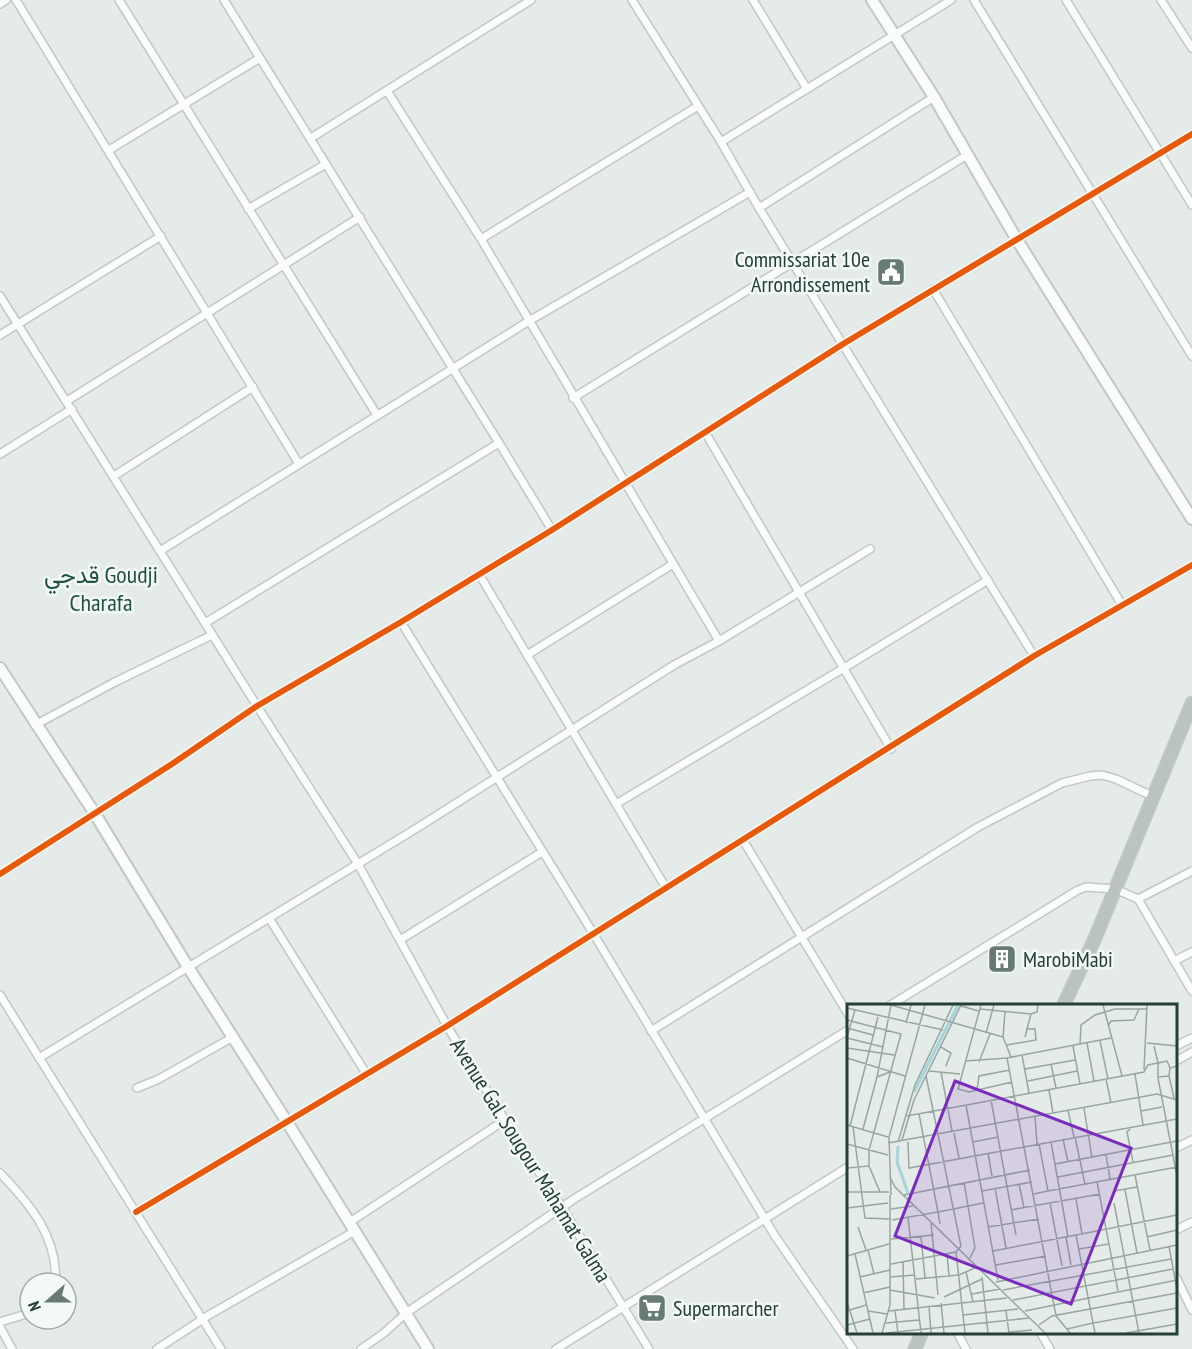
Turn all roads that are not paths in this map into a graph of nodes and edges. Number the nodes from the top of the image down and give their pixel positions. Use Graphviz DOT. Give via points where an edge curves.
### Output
graph roads {
  1 [pos="6,0"];
  2 [pos="16,0"];
  3 [pos="119,0"];
  4 [pos="224,0"];
  5 [pos="531,0"];
  6 [pos="632,0"];
  7 [pos="753,0"];
  8 [pos="872,0"];
  9 [pos="951,0"];
  10 [pos="974,0"];
  11 [pos="1066,0"];
  12 [pos="1161,0"];
  13 [pos="0,4"];
  14 [pos="895,36"];
  15 [pos="1192,48"];
  16 [pos="260,58"];
  17 [pos="807,89"];
  18 [pos="387,91"];
  19 [pos="934,97"];
  20 [pos="183,105"];
  21 [pos="698,106"];
  22 [pos="1192,134"];
  23 [pos="311,138"];
  24 [pos="721,142"];
  25 [pos="109,150"];
  26 [pos="1160,154"];
  27 [pos="967,155"];
  28 [pos="326,164"];
  29 [pos="750,192"];
  30 [pos="1093,194"];
  31 [pos="1192,206"];
  32 [pos="759,208"];
  33 [pos="248,209"];
  34 [pos="360,217"];
  35 [pos="161,236"];
  36 [pos="481,239"];
  37 [pos="1017,240"];
  38 [pos="794,263"];
  39 [pos="284,265"];
  40 [pos="933,289"];
  41 [pos="0,296"];
  42 [pos="208,313"];
  43 [pos="529,321"];
  44 [pos="18,325"];
  45 [pos="0,334"];
  46 [pos="843,344"];
  47 [pos="1192,356"];
  48 [pos="454,369"];
  49 [pos="253,387"];
  50 [pos="573,398"];
  51 [pos="67,401"];
  52 [pos="72,409"];
  53 [pos="377,415"];
  54 [pos="705,432"];
  55 [pos="499,443"];
  56 [pos="0,454"];
  57 [pos="299,464"];
  58 [pos="114,476"];
  59 [pos="624,482"];
  60 [pos="1192,519"];
  61 [pos="552,530"];
  62 [pos="870,549"];
  63 [pos="160,551"];
  64 [pos="673,564"];
  65 [pos="1192,565"];
  66 [pos="479,574"];
  67 [pos="988,580"];
  68 [pos="799,593"];
  69 [pos="1122,605"];
  70 [pos="401,622"];
  71 [pos="205,623"];
  72 [pos="212,635"];
  73 [pos="719,641"];
  74 [pos="527,655"];
  75 [pos="1035,656"];
  76 [pos="0,668"];
  77 [pos="844,668"];
  78 [pos="1192,703"];
  79 [pos="256,706"];
  80 [pos="35,725"];
  81 [pos="1188,728"];
  82 [pos="571,731"];
  83 [pos="891,748"];
  84 [pos="496,777"];
  85 [pos="1154,797"];
  86 [pos="616,804"];
  87 [pos="95,814"];
  88 [pos="743,840"];
  89 [pos="542,852"];
  90 [pos="358,864"];
  91 [pos="1192,871"];
  92 [pos="0,874"];
  93 [pos="666,888"];
  94 [pos="1115,889"];
  95 [pos="1137,899"];
  96 [pos="269,918"];
  97 [pos="593,933"];
  98 [pos="802,938"];
  99 [pos="400,940"];
  100 [pos="1192,952"];
  101 [pos="1174,961"];
  102 [pos="188,967"];
  103 [pos="1192,991"];
  104 [pos="0,995"];
  105 [pos="891,1004"];
  106 [pos="1063,1004"];
  107 [pos="847,1011"];
  108 [pos="447,1026"];
  109 [pos="651,1031"];
  110 [pos="847,1031"];
  111 [pos="233,1037"];
  112 [pos="1192,1038"];
  113 [pos="1177,1046"];
  114 [pos="1192,1052"];
  115 [pos="39,1058"];
  116 [pos="1177,1060"];
  117 [pos="367,1075"];
  118 [pos="137,1089"];
  119 [pos="704,1118"];
  120 [pos="505,1120"];
  121 [pos="287,1122"];
  122 [pos="1192,1140"];
  123 [pos="1177,1148"];
  124 [pos="847,1168"];
  125 [pos="1,1176"];
  126 [pos="562,1207"];
  127 [pos="135,1212"];
  128 [pos="765,1220"];
  129 [pos="1192,1222"];
  130 [pos="352,1227"];
  131 [pos="1177,1230"];
  132 [pos="53,1271"];
  133 [pos="1177,1279"];
  134 [pos="624,1308"];
  135 [pos="1192,1310"];
  136 [pos="406,1313"];
  137 [pos="18,1317"];
  138 [pos="203,1319"];
  139 [pos="0,1322"];
  140 [pos="0,1327"];
  141 [pos="921,1334"];
  142 [pos="958,1334"];
  143 [pos="1041,1334"];
  144 [pos="12,1349"];
  145 [pos="157,1349"];
  146 [pos="221,1349"];
  147 [pos="361,1349"];
  148 [pos="428,1349"];
  149 [pos="556,1349"];
  150 [pos="649,1349"];
  151 [pos="853,1349"];
  152 [pos="915,1349"];
  153 [pos="966,1349"];
  154 [pos="1050,1349"];
  1 -- 13 [label="street"];
  2 -- 25 [label="street"];
  3 -- 20 [label="street"];
  4 -- 16 [label="street"];
  5 -- 18 [label="street"];
  6 -- 21 [label="street"];
  7 -- 17 [label="street"];
  8 -- 14 [label="main road"];
  9 -- 14 [label="street"];
  10 -- 30 [label="street"];
  11 -- 26 [label="street"];
  12 -- 15 [label="street"];
  14 -- 17 [label="street"];
  14 -- 19 [label="main road"];
  16 -- 20 [label="street"];
  16 -- 23 [label="street"];
  17 -- 24 [label="street"];
  18 -- 23 [label="street"];
  18 -- 36 [label="street"];
  19 -- 27 [label="main road"];
  19 -- 32 [label="street"];
  20 -- 25 [label="street"];
  20 -- 33 [label="street"];
  21 -- 24 [label="street"];
  21 -- 36 [label="street"];
  22 -- 26 [label="street"];
  23 -- 28 [label="street"];
  24 -- 29 [label="street"];
  25 -- 35 [label="street"];
  26 -- 30 [label="street"];
  26 -- 31 [label="street"];
  27 -- 37 [label="main road"];
  27 -- 38 [label="street"];
  28 -- 33 [label="street"];
  28 -- 34 [label="street"];
  29 -- 32 [label="street"];
  29 -- 43 [label="street"];
  30 -- 37 [label="street"];
  30 -- 47 [label="street"];
  32 -- 38 [label="street"];
  33 -- 39 [label="street"];
  34 -- 39 [label="street"];
  34 -- 48 [label="street"];
  35 -- 42 [label="street"];
  35 -- 44 [label="street"];
  36 -- 43 [label="street"];
  37 -- 40 [label="street"];
  37 -- 60 [label="main road"];
  38 -- 46 [label="street"];
  38 -- 50 [label="street"];
  39 -- 42 [label="street"];
  39 -- 53 [label="street"];
  40 -- 46 [label="street"];
  40 -- 69 [label="street"];
  41 -- 44 [label="street, Avenue Gal. Sougour Mahamat Galma"];
  42 -- 49 [label="street"];
  42 -- 51 [label="street"];
  43 -- 48 [label="street"];
  43 -- 50 [label="street"];
  44 -- 45 [label="street"];
  44 -- 51 [label="street, Avenue Gal. Sougour Mahamat Galma"];
  46 -- 54 [label="street"];
  46 -- 67 [label="street"];
  48 -- 53 [label="street"];
  48 -- 55 [label="street"];
  49 -- 57 [label="street"];
  49 -- 58 [label="street"];
  50 -- 59 [label="street"];
  51 -- 52 [label="street, Avenue Gal. Sougour Mahamat Galma"];
  52 -- 56 [label="street"];
  52 -- 58 [label="street, Avenue Gal. Sougour Mahamat Galma"];
  53 -- 57 [label="street"];
  54 -- 59 [label="street"];
  54 -- 68 [label="street"];
  55 -- 61 [label="street"];
  55 -- 71 [label="street"];
  57 -- 63 [label="street"];
  58 -- 63 [label="street, Avenue Gal. Sougour Mahamat Galma"];
  59 -- 61 [label="street"];
  59 -- 64 [label="street"];
  61 -- 66 [label="street"];
  62 -- 68 [label="street"];
  63 -- 71 [label="street, Avenue Gal. Sougour Mahamat Galma"];
  64 -- 73 [label="street"];
  64 -- 74 [label="street"];
  65 -- 69 [label="street"];
  66 -- 70 [label="street"];
  66 -- 74 [label="street"];
  67 -- 75 [label="street"];
  67 -- 77 [label="street"];
  68 -- 73 [label="street"];
  68 -- 77 [label="street"];
  69 -- 75 [label="street"];
  70 -- 79 [label="street"];
  70 -- 84 [label="street"];
  71 -- 72 [label="street, Avenue Gal. Sougour Mahamat Galma"];
  72 -- 79 [label="street, Avenue Gal. Sougour Mahamat Galma"];
  72 -- 80 [label="street"];
  73 -- 82 [label="street"];
  74 -- 82 [label="street"];
  75 -- 83 [label="street"];
  76 -- 80 [label="main road"];
  77 -- 83 [label="street"];
  77 -- 86 [label="street"];
  78 -- 81 [label="highway"];
  79 -- 87 [label="street"];
  79 -- 90 [label="street, Avenue Gal. Sougour Mahamat Galma"];
  80 -- 87 [label="main road"];
  81 -- 85 [label="highway"];
  82 -- 84 [label="street"];
  82 -- 86 [label="street"];
  83 -- 88 [label="street"];
  84 -- 89 [label="street"];
  84 -- 90 [label="street"];
  85 -- 94 [label="highway"];
  85 -- 98 [label="street" via="1102,775 1062,783 978,827"];
  86 -- 93 [label="street"];
  87 -- 92 [label="street"];
  87 -- 102 [label="main road"];
  88 -- 93 [label="street"];
  88 -- 98 [label="street"];
  89 -- 97 [label="street"];
  89 -- 99 [label="street"];
  90 -- 96 [label="street"];
  90 -- 99 [label="street, Avenue Gal. Sougour Mahamat Galma"];
  91 -- 95 [label="street"];
  93 -- 97 [label="street"];
  94 -- 95 [label="street"];
  94 -- 105 [label="street" via="1078,890"];
  94 -- 106 [label="highway"];
  95 -- 101 [label="street"];
  96 -- 102 [label="street"];
  96 -- 117 [label="street"];
  97 -- 108 [label="street"];
  97 -- 109 [label="street"];
  98 -- 107 [label="street"];
  98 -- 109 [label="street"];
  99 -- 108 [label="street, Avenue Gal. Sougour Mahamat Galma"];
  100 -- 101 [label="street"];
  101 -- 103 [label="street"];
  102 -- 111 [label="main road"];
  102 -- 115 [label="street"];
  104 -- 115 [label="street"];
  108 -- 117 [label="street"];
  108 -- 120 [label="street, Avenue Gal. Sougour Mahamat Galma"];
  109 -- 119 [label="street"];
  110 -- 119 [label="street"];
  111 -- 118 [label="street"];
  111 -- 121 [label="main road"];
  112 -- 113 [label="street"];
  114 -- 116 [label="street"];
  115 -- 127 [label="street"];
  117 -- 121 [label="street"];
  119 -- 126 [label="street"];
  119 -- 128 [label="street"];
  120 -- 126 [label="street, Avenue Gal. Sougour Mahamat Galma"];
  120 -- 130 [label="street"];
  121 -- 127 [label="street"];
  121 -- 130 [label="main road"];
  122 -- 123 [label="street"];
  124 -- 128 [label="street"];
  125 -- 132 [label="street" via="36,1214 50,1244"];
  126 -- 134 [label="street, Avenue Gal. Sougour Mahamat Galma"];
  126 -- 136 [label="street"];
  127 -- 138 [label="street"];
  128 -- 134 [label="street"];
  128 -- 151 [label="street"];
  129 -- 131 [label="street"];
  130 -- 136 [label="main road"];
  130 -- 138 [label="street"];
  133 -- 135 [label="street"];
  134 -- 149 [label="street"];
  134 -- 150 [label="street, Avenue Gal. Sougour Mahamat Galma"];
  136 -- 147 [label="street"];
  136 -- 148 [label="main road"];
  137 -- 139 [label="street"];
  138 -- 145 [label="street"];
  138 -- 146 [label="street"];
  140 -- 144 [label="street"];
  141 -- 152 [label="highway"];
  142 -- 153 [label="street"];
  143 -- 154 [label="street"];
}
